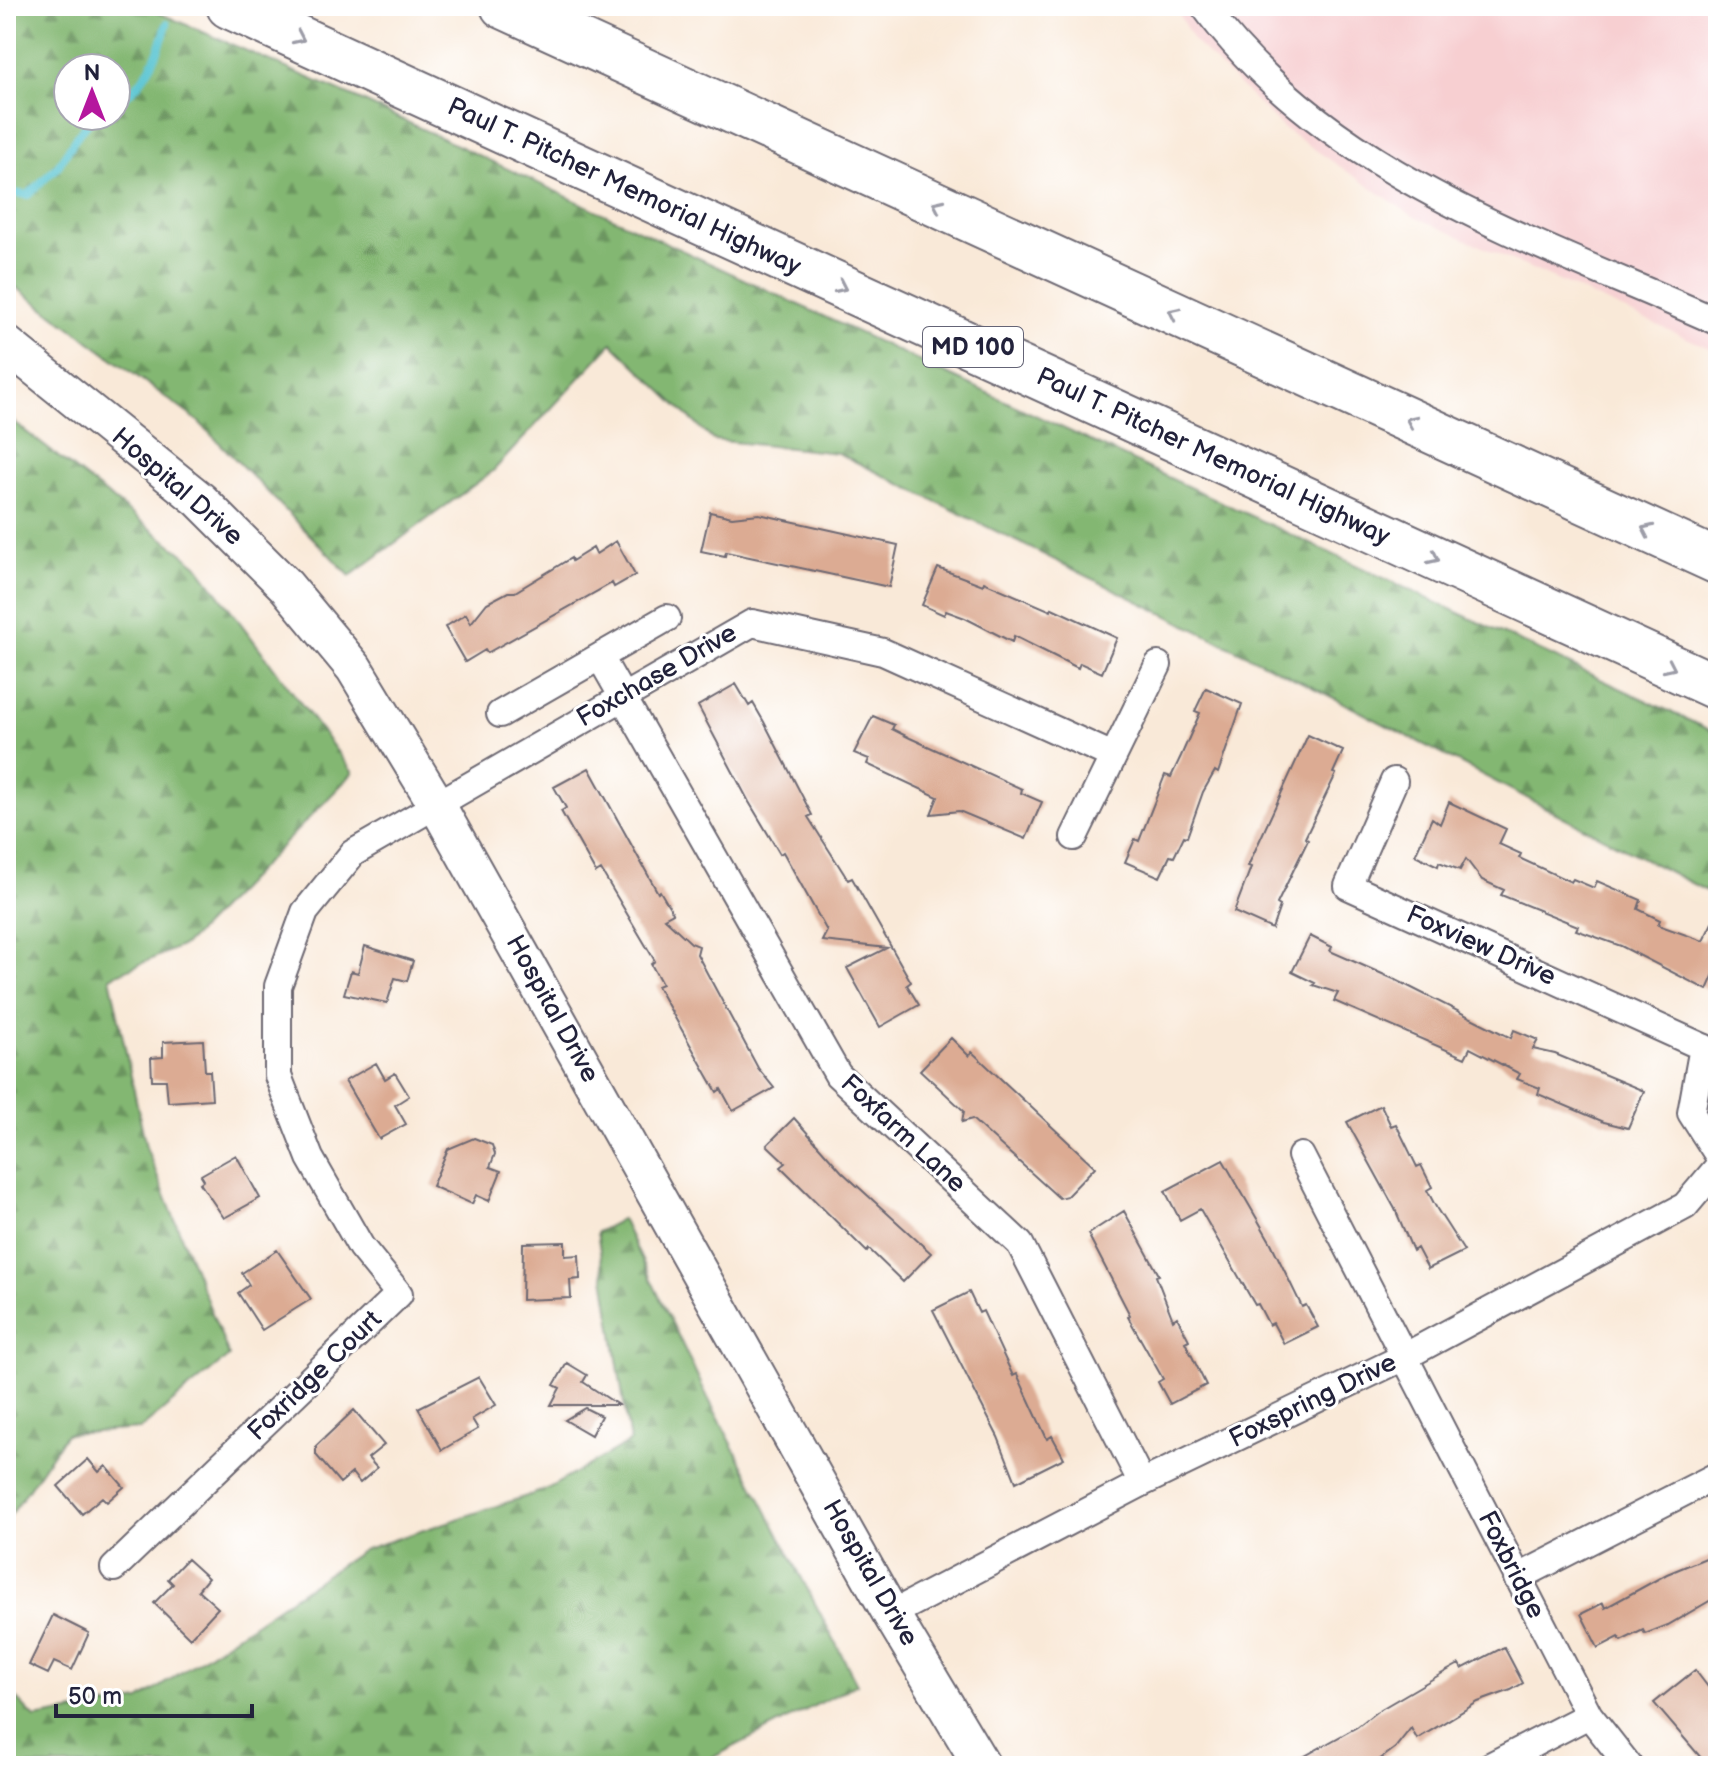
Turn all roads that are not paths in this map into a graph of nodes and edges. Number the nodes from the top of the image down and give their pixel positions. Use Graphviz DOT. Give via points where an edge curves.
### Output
graph roads {
  1 [pos="229,6"];
  2 [pos="503,6"];
  3 [pos="1204,6"];
  4 [pos="1718,322"];
  5 [pos="6,344"];
  6 [pos="1718,562"];
  7 [pos="667,618"];
  8 [pos="600,657"];
  9 [pos="1158,665"];
  10 [pos="1718,688"];
  11 [pos="622,695"];
  12 [pos="500,714"];
  13 [pos="1113,756"];
  14 [pos="1394,781"];
  15 [pos="437,805"];
  16 [pos="1074,837"];
  17 [pos="1710,1051"];
  18 [pos="1718,1155"];
  19 [pos="1301,1156"];
  20 [pos="1718,1167"];
  21 [pos="1404,1357"];
  22 [pos="1718,1475"];
  23 [pos="1142,1483"];
  24 [pos="114,1568"];
  25 [pos="1517,1578"];
  26 [pos="891,1614"];
  27 [pos="1589,1715"];
  28 [pos="982,1766"];
  29 [pos="1490,1766"];
  30 [pos="1629,1766"];
  1 -- 10 [label="highway, Paul T. Pitcher Memorial Highway / MD 100, one-way"];
  6 -- 2 [label="highway, one-way"];
  3 -- 4 [label="street" via="1293,100 1404,179"];
  5 -- 15 [label="street, Hospital Drive" via="200,500 286,586 354,668"];
  7 -- 8 [label="street"];
  8 -- 11 [label="street, Foxfarm Lane"];
  8 -- 12 [label="street"];
  9 -- 13 [label="street"];
  11 -- 13 [label="street, Foxchase Drive" via="752,623 883,652"];
  11 -- 15 [label="street, Foxchase Drive"];
  11 -- 23 [label="street, Foxfarm Lane" via="838,1075 1020,1244"];
  13 -- 16 [label="street"];
  14 -- 17 [label="street, Foxview Drive" via="1348,886"];
  15 -- 24 [label="street, Foxridge Court" via="353,853 305,912 278,986 278,1076 310,1158 361,1247 399,1294"];
  15 -- 26 [label="street, Hospital Drive"];
  17 -- 18 [label="street" via="1691,1113"];
  19 -- 21 [label="street, Foxbridge"];
  20 -- 21 [label="street, Foxspring Drive" via="1685,1206"];
  21 -- 23 [label="street, Foxspring Drive"];
  21 -- 25 [label="street, Foxbridge"];
  22 -- 25 [label="street"];
  23 -- 26 [label="street, Foxspring Drive"];
  25 -- 27 [label="street, Foxbridge"];
  26 -- 28 [label="street, Hospital Drive"];
  27 -- 29 [label="street"];
  27 -- 30 [label="street, Foxbridge"];
}
